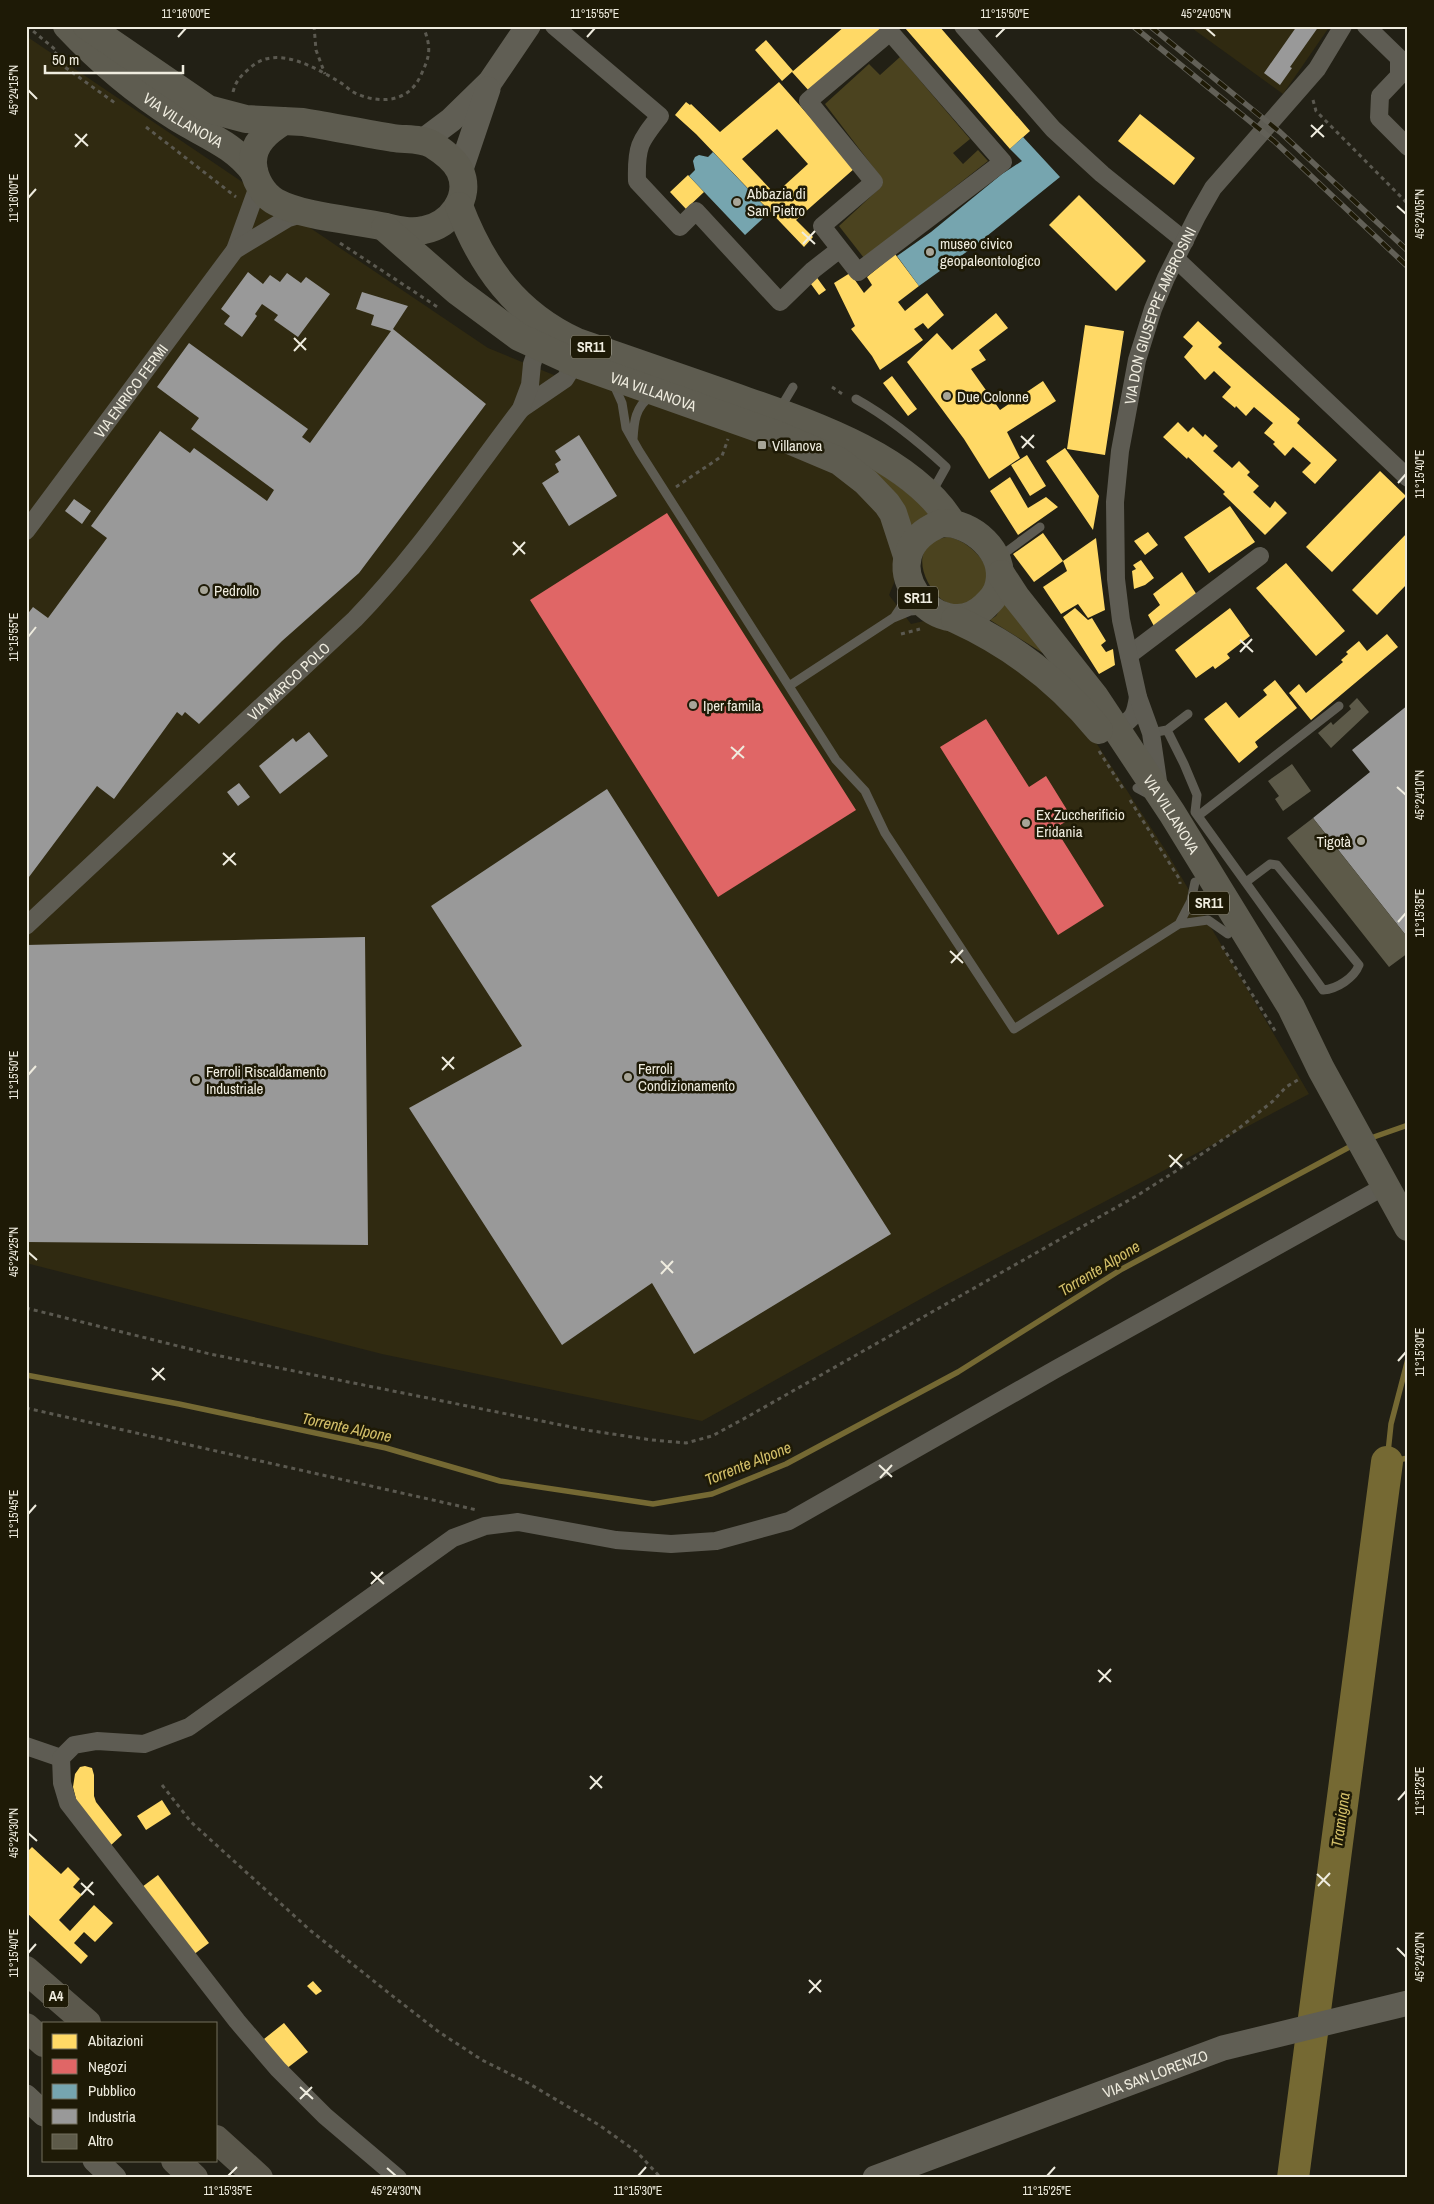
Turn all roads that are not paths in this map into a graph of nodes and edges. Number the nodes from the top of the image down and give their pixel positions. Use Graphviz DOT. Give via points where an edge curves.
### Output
graph roads {
  1 [pos="67,26"];
  2 [pos="87,26"];
  3 [pos="554,26"];
  4 [pos="963,26"];
  5 [pos="1343,26"];
  6 [pos="1366,26"];
  7 [pos="520,29"];
  8 [pos="490,82"];
  9 [pos="284,120"];
  10 [pos="423,141"];
  11 [pos="1408,147"];
  12 [pos="460,172"];
  13 [pos="256,176"];
  14 [pos="459,206"];
  15 [pos="308,212"];
  16 [pos="384,227"];
  17 [pos="1184,242"];
  18 [pos="840,249"];
  19 [pos="235,250"];
  20 [pos="1176,259"];
  21 [pos="538,347"];
  22 [pos="575,363"];
  23 [pos="606,374"];
  24 [pos="793,387"];
  25 [pos="658,392"];
  26 [pos="856,399"];
  27 [pos="520,410"];
  28 [pos="780,414"];
  29 [pos="633,442"];
  30 [pos="1408,478"];
  31 [pos="930,494"];
  32 [pos="952,523"];
  33 [pos="1040,528"];
  34 [pos="26,530"];
  35 [pos="907,556"];
  36 [pos="1260,556"];
  37 [pos="999,566"];
  38 [pos="910,584"];
  39 [pos="893,618"];
  40 [pos="929,619"];
  41 [pos="956,619"];
  42 [pos="1129,655"];
  43 [pos="789,686"];
  44 [pos="1138,696"];
  45 [pos="1339,706"];
  46 [pos="1188,714"];
  47 [pos="1117,728"];
  48 [pos="1159,731"];
  49 [pos="1148,791"];
  50 [pos="1189,817"];
  51 [pos="1246,882"];
  52 [pos="1188,886"];
  53 [pos="1179,924"];
  54 [pos="26,926"];
  55 [pos="1224,937"];
  56 [pos="1326,1079"];
  57 [pos="1385,1186"];
  58 [pos="1408,1227"];
  59 [pos="26,1746"];
  60 [pos="61,1758"];
  61 [pos="26,1970"];
  62 [pos="1408,2004"];
  63 [pos="85,2022"];
  64 [pos="26,2027"];
  65 [pos="42,2041"];
  66 [pos="26,2097"];
  67 [pos="42,2112"];
  68 [pos="218,2141"];
  69 [pos="97,2162"];
  70 [pos="177,2162"];
  71 [pos="899,2172"];
  72 [pos="114,2178"];
  73 [pos="194,2178"];
  74 [pos="259,2178"];
  75 [pos="398,2178"];
  76 [pos="875,2178"];
  1 -- 13 [label="main road, VIA VILLANOVA" via="82,43 151,100 246,160"];
  2 -- 9 [label="main road, VIA VILLANOVA" via="208,108 246,119"];
  3 -- 18 [label="street" via="660,116 643,137 636,155 637,181 680,227 696,211 780,302"];
  4 -- 17 [label="street" via="1054,129"];
  5 -- 17 [label="street, VIA DON GIUSEPPE AMBROSINI" via="1317,70 1213,188"];
  6 -- 11 [label="street" via="1399,58 1399,76 1380,96 1379,118"];
  7 -- 8 [label="street"];
  8 -- 10 [label="street" via="451,120"];
  8 -- 12 [label="street"];
  9 -- 10 [label="main road, VIA VILLANOVA"];
  9 -- 13 [label="main road" via="266,132 258,145 253,159"];
  10 -- 12 [label="main road" via="442,151"];
  12 -- 14 [label="main road" via="463,190"];
  13 -- 15 [label="main road, VIA VILLANOVA" via="264,192 274,201"];
  13 -- 19 [label="street, VIA ENRICO FERMI" via="256,192"];
  14 -- 16 [label="main road, VIA VILLANOVA" via="451,216 425,230 407,232"];
  14 -- 28 [label="main road, VIA VILLANOVA / SR11" via="474,244 500,284 548,327 577,342"];
  15 -- 16 [label="main road, VIA VILLANOVA"];
  15 -- 19 [label="street, VIA ENRICO FERMI" via="288,218"];
  16 -- 21 [label="main road, VIA VILLANOVA / SR11" via="457,291 503,326"];
  17 -- 20 [label="street, VIA DON GIUSEPPE AMBROSINI"];
  18 -- 18 [label="street" via="858,272 1003,162 890,32 808,101 874,182 822,226"];
  19 -- 34 [label="street, VIA ENRICO FERMI"];
  20 -- 30 [label="street"];
  20 -- 42 [label="street, VIA DON GIUSEPPE AMBROSINI" via="1153,309 1137,360 1120,451 1115,502 1116,579"];
  21 -- 22 [label="main road, VIA VILLANOVA / SR11"];
  21 -- 27 [label="street, VIA MARCO POLO" via="530,385"];
  22 -- 23 [label="main road, VIA VILLANOVA / SR11"];
  22 -- 27 [label="street, VIA MARCO POLO" via="565,380"];
  23 -- 25 [label="main road, VIA VILLANOVA / SR11"];
  23 -- 29 [label="lane" via="618,393 626,428"];
  24 -- 28 [label="lane"];
  25 -- 29 [label="lane" via="643,401 635,416"];
  25 -- 35 [label="main road, VIA VILLANOVA / SR11" via="839,461 887,504"];
  26 -- 31 [label="lane" via="884,414 946,467"];
  27 -- 54 [label="street, VIA MARCO POLO" via="400,570 371,602"];
  28 -- 31 [label="main road, VIA VILLANOVA / SR11" via="859,446"];
  29 -- 43 [label="lane"];
  31 -- 32 [label="main road, VIA VILLANOVA / SR11"];
  32 -- 35 [label="main road" via="929,528 913,542"];
  32 -- 37 [label="main road, SR11" via="973,532 993,551"];
  33 -- 37 [label="lane"];
  35 -- 38 [label="main road, SR11" via="905,564"];
  36 -- 42 [label="street"];
  37 -- 41 [label="main road" via="997,593 981,610 969,617"];
  37 -- 47 [label="main road, VIA VILLANOVA / SR11" via="1016,597"];
  38 -- 39 [label="lane" via="905,601"];
  38 -- 40 [label="main road, SR11"];
  39 -- 40 [label="lane" via="910,611"];
  39 -- 43 [label="lane"];
  40 -- 41 [label="main road, SR11"];
  41 -- 49 [label="main road, VIA VILLANOVA / SR11" via="990,635 1042,672 1082,709"];
  42 -- 44 [label="street, VIA DON GIUSEPPE AMBROSINI"];
  43 -- 53 [label="lane" via="836,760 871,800 885,833 1014,1030"];
  44 -- 47 [label="street, VIA DON GIUSEPPE AMBROSINI" via="1132,719"];
  44 -- 48 [label="street, VIA DON GIUSEPPE AMBROSINI"];
  45 -- 50 [label="lane"];
  46 -- 48 [label="lane"];
  47 -- 49 [label="main road, VIA VILLANOVA / SR11"];
  48 -- 49 [label="street, VIA DON GIUSEPPE AMBROSINI"];
  48 -- 50 [label="lane" via="1184,764 1196,795"];
  49 -- 50 [label="main road, VIA VILLANOVA / SR11"];
  49 -- 52 [label="main road, VIA VILLANOVA / SR11"];
  50 -- 51 [label="lane"];
  50 -- 56 [label="main road, VIA VILLANOVA / SR11" via="1291,1006"];
  51 -- 51 [label="lane" via="1270,864 1277,865 1358,965 1356,973 1333,989 1323,990"];
  52 -- 53 [label="lane" via="1191,901"];
  52 -- 55 [label="main road, VIA VILLANOVA / SR11"];
  53 -- 55 [label="lane" via="1208,920"];
  55 -- 56 [label="main road, VIA VILLANOVA / SR11"];
  56 -- 57 [label="main road, VIA VILLANOVA / SR11"];
  57 -- 58 [label="main road, SR11"];
  57 -- 60 [label="street" via="790,1522 716,1541 671,1544 616,1540 518,1522 485,1526 453,1538 189,1727 144,1744 97,1741 74,1745"];
  59 -- 60 [label="street"];
  60 -- 75 [label="street" via="62,1783 68,1803 237,2021 278,2069 325,2116"];
  61 -- 63 [label="highway, A4"];
  62 -- 71 [label="street, VIA SAN LORENZO" via="1223,2048"];
  64 -- 65 [label="highway"];
  66 -- 67 [label="street"];
  68 -- 74 [label="highway"];
  69 -- 72 [label="street"];
  70 -- 73 [label="highway"];
  71 -- 76 [label="street, VIA SAN LORENZO"];
}
